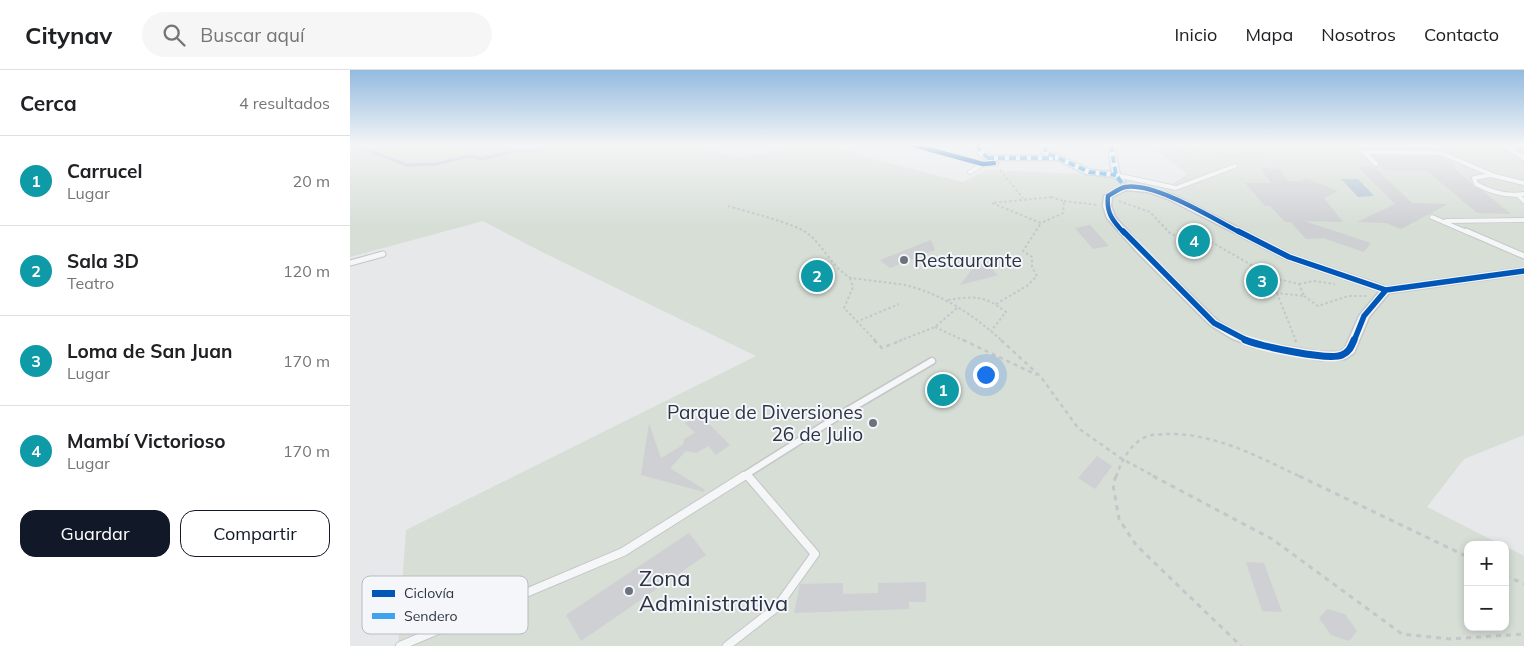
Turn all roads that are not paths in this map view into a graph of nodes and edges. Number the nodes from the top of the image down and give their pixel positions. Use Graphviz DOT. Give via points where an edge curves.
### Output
graph roads {
  1 [pos="1089,172"];
  2 [pos="1115,172"];
  3 [pos="1219,172"];
  4 [pos="1485,172"];
  5 [pos="1116,175"];
  6 [pos="1495,176"];
  7 [pos="1524,183"];
  8 [pos="1125,187"];
  9 [pos="1524,194"];
  10 [pos="1518,195"];
  11 [pos="1524,201"];
  12 [pos="1432,217"];
  13 [pos="1524,220"];
  14 [pos="1444,221"];
  15 [pos="383,254"];
  16 [pos="1524,256"];
  17 [pos="350,262"];
  18 [pos="1524,271"];
  19 [pos="1386,290"];
  20 [pos="932,360"];
  21 [pos="747,474"];
  22 [pos="528,592"];
  23 [pos="428,634"];
  24 [pos="400,646"];
  25 [pos="727,646"];
  1 -- 5 [label="street"];
  2 -- 5 [label="street"];
  3 -- 5 [label="lane" via="1176,188"];
  4 -- 6 [label="lane"];
  5 -- 8 [label="street"];
  6 -- 7 [label="lane"];
  6 -- 10 [label="lane" via="1474,178 1476,184 1494,193"];
  8 -- 19 [label="street" via="1171,197 1289,257"];
  8 -- 19 [label="street" via="1107,201 1111,218 1214,323 1257,345 1320,356 1341,356 1350,350 1364,316"];
  9 -- 10 [label="lane"];
  10 -- 11 [label="lane"];
  12 -- 14 [label="lane"];
  13 -- 14 [label="lane"];
  14 -- 16 [label="lane"];
  15 -- 17 [label="lane"];
  18 -- 19 [label="street"];
  20 -- 21 [label="lane"];
  21 -- 22 [label="lane" via="622,552"];
  21 -- 25 [label="lane" via="814,554 777,607"];
  23 -- 24 [label="lane"];
}
